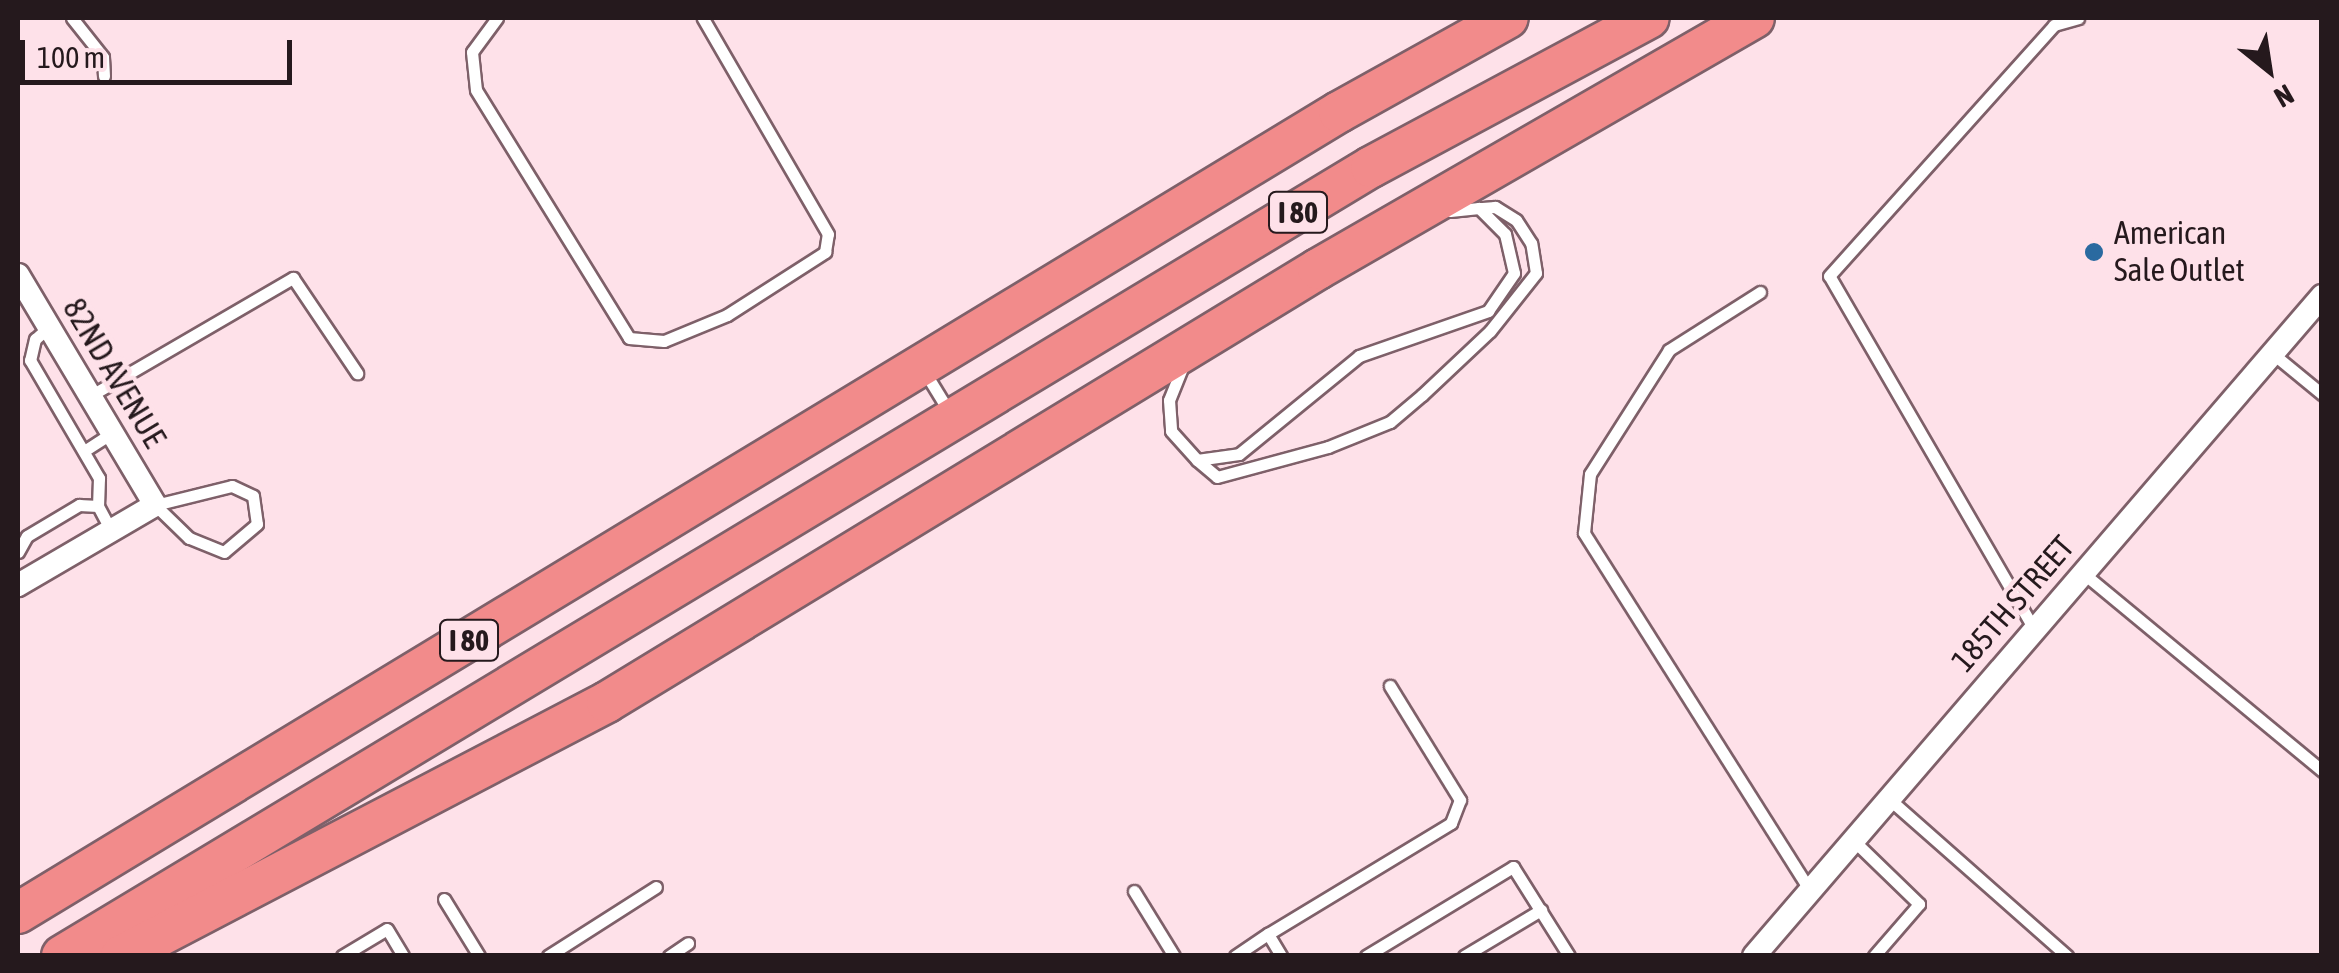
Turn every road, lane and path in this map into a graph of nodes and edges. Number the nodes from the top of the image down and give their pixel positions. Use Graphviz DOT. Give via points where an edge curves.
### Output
graph roads {
  1 [pos="72,18"];
  2 [pos="498,18"];
  3 [pos="703,18"];
  4 [pos="1508,18"];
  5 [pos="1649,18"];
  6 [pos="1754,18"];
  7 [pos="2078,18"];
  8 [pos="104,76"];
  9 [pos="1479,208"];
  10 [pos="1411,216"];
  11 [pos="18,275"];
  12 [pos="1760,292"];
  13 [pos="2320,300"];
  14 [pos="49,328"];
  15 [pos="1190,347"];
  16 [pos="2272,353"];
  17 [pos="921,366"];
  18 [pos="357,373"];
  19 [pos="2322,394"];
  20 [pos="90,396"];
  21 [pos="955,420"];
  22 [pos="112,433"];
  23 [pos="84,450"];
  24 [pos="1198,460"];
  25 [pos="155,505"];
  26 [pos="98,506"];
  27 [pos="111,530"];
  28 [pos="18,554"];
  29 [pos="2082,573"];
  30 [pos="24,581"];
  31 [pos="2034,628"];
  32 [pos="1390,686"];
  33 [pos="2322,771"];
  34 [pos="1888,798"];
  35 [pos="1853,840"];
  36 [pos="656,887"];
  37 [pos="1134,891"];
  38 [pos="1810,891"];
  39 [pos="444,899"];
  40 [pos="1541,910"];
  41 [pos="18,913"];
  42 [pos="1268,934"];
  43 [pos="688,944"];
  44 [pos="1374,953"];
  45 [pos="62,956"];
  46 [pos="121,956"];
  47 [pos="342,956"];
  48 [pos="403,956"];
  49 [pos="479,956"];
  50 [pos="548,956"];
  51 [pos="669,956"];
  52 [pos="1174,956"];
  53 [pos="1235,956"];
  54 [pos="1281,956"];
  55 [pos="1464,956"];
  56 [pos="1569,956"];
  57 [pos="1754,956"];
  58 [pos="1874,956"];
  59 [pos="2067,956"];
  1 -- 8 [label="lane" via="103,57"];
  2 -- 3 [label="lane" via="472,52 476,90 629,338 664,341 727,315 825,252 828,234"];
  4 -- 17 [label="highway, I 80"];
  5 -- 21 [label="highway, I 80" via="1371,167"];
  6 -- 10 [label="highway"];
  7 -- 31 [label="lane" via="2054,25 1829,276"];
  9 -- 10 [label="lane"];
  9 -- 24 [label="lane" via="1505,234 1514,273 1488,310 1358,356 1239,454"];
  9 -- 24 [label="lane" via="1495,206 1516,220 1531,243 1536,273 1490,331 1422,395 1390,422 1328,447 1217,477"];
  10 -- 15 [label="highway"];
  11 -- 14 [label="street, 82ND AVENUE"];
  12 -- 38 [label="lane" via="1670,350 1590,474 1584,533"];
  13 -- 16 [label="street, 185TH STREET"];
  14 -- 20 [label="street, 82ND AVENUE"];
  14 -- 23 [label="lane" via="34,338 30,360"];
  15 -- 24 [label="lane" via="1170,400 1171,430"];
  15 -- 46 [label="highway" via="608,702"];
  16 -- 19 [label="lane"];
  16 -- 29 [label="street, 185TH STREET"];
  17 -- 21 [label="lane"];
  17 -- 41 [label="highway, I 80"];
  18 -- 20 [label="lane" via="293,278"];
  20 -- 22 [label="street, 82ND AVENUE"];
  21 -- 45 [label="highway, I 80"];
  22 -- 23 [label="lane"];
  22 -- 25 [label="street, 82ND AVENUE"];
  23 -- 26 [label="lane" via="99,478"];
  25 -- 25 [label="lane" via="210,550 237,546 257,524 258,508 244,486"];
  25 -- 27 [label="street"];
  26 -- 27 [label="lane"];
  26 -- 28 [label="lane" via="80,505 27,536"];
  27 -- 30 [label="street"];
  28 -- 30 [label="lane"];
  29 -- 31 [label="street, 185TH STREET"];
  29 -- 33 [label="lane"];
  31 -- 34 [label="street, 185TH STREET"];
  32 -- 42 [label="lane" via="1460,800 1451,823"];
  34 -- 35 [label="street, 185TH STREET"];
  34 -- 59 [label="lane"];
  35 -- 38 [label="street, 185TH STREET"];
  35 -- 58 [label="lane" via="1919,904"];
  36 -- 50 [label="lane"];
  37 -- 52 [label="lane"];
  38 -- 57 [label="street, 185TH STREET"];
  39 -- 49 [label="lane"];
  40 -- 44 [label="lane" via="1513,868"];
  40 -- 55 [label="lane"];
  40 -- 56 [label="lane"];
  42 -- 53 [label="lane"];
  42 -- 54 [label="lane"];
  43 -- 51 [label="lane"];
  47 -- 48 [label="lane" via="387,929"];
}
